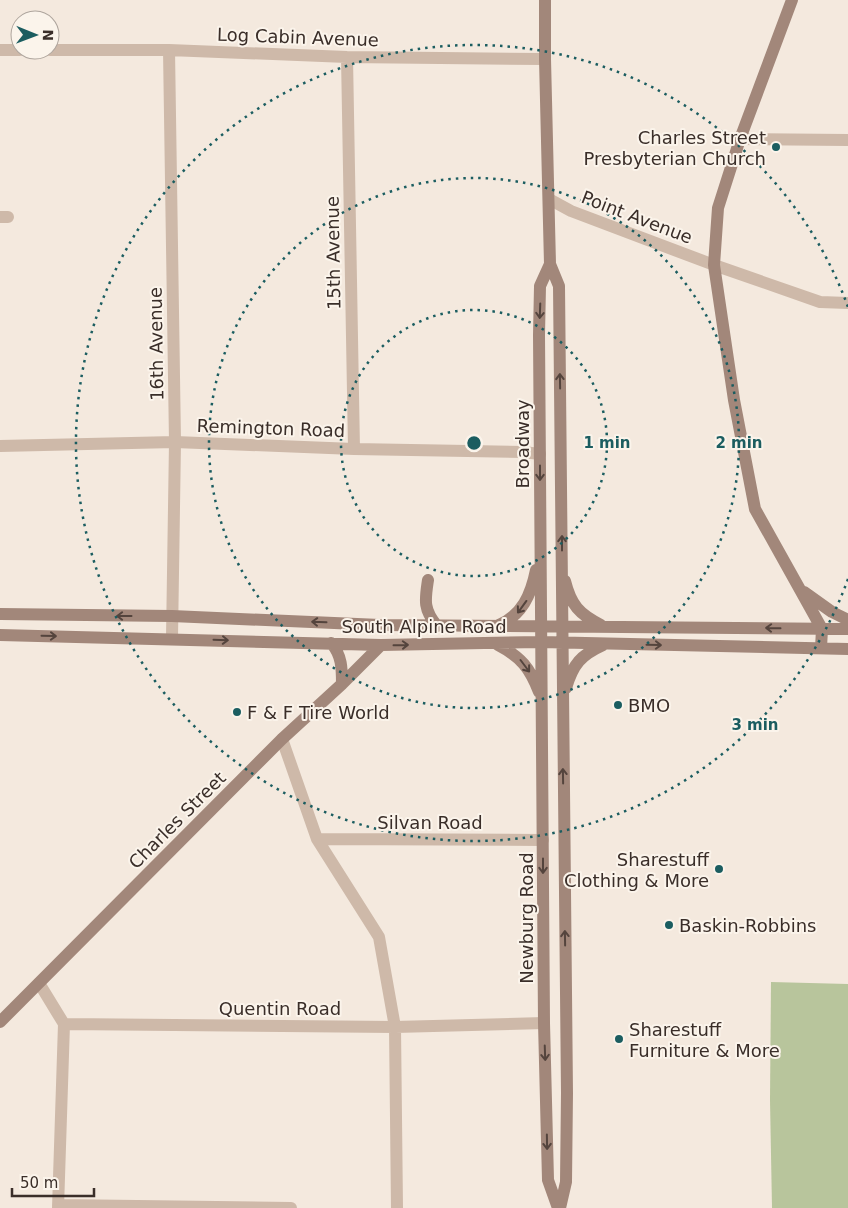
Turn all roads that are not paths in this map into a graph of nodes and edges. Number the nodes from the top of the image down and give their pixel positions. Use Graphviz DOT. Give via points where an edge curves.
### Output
graph roads {
  1 [pos="546,0"];
  2 [pos="792,0"];
  3 [pos="60,50"];
  4 [pos="169,50"];
  5 [pos="347,57"];
  6 [pos="545,59"];
  7 [pos="740,139"];
  8 [pos="848,140"];
  9 [pos="549,199"];
  10 [pos="550,264"];
  11 [pos="714,265"];
  12 [pos="848,303"];
  13 [pos="175,442"];
  14 [pos="0,446"];
  15 [pos="354,449"];
  16 [pos="540,454"];
  17 [pos="541,544"];
  18 [pos="562,569"];
  19 [pos="428,580"];
  20 [pos="798,587"];
  21 [pos="0,614"];
  22 [pos="172,616"];
  23 [pos="848,620"];
  24 [pos="437,626"];
  25 [pos="496,626"];
  26 [pos="541,627"];
  27 [pos="562,627"];
  28 [pos="606,627"];
  29 [pos="822,629"];
  30 [pos="848,630"];
  31 [pos="0,635"];
  32 [pos="172,638"];
  33 [pos="541,642"];
  34 [pos="562,643"];
  35 [pos="331,644"];
  36 [pos="496,644"];
  37 [pos="606,644"];
  38 [pos="381,645"];
  39 [pos="822,648"];
  40 [pos="848,649"];
  41 [pos="342,684"];
  42 [pos="562,698"];
  43 [pos="542,699"];
  44 [pos="282,739"];
  45 [pos="317,839"];
  46 [pos="543,840"];
  47 [pos="39,983"];
  48 [pos="544,987"];
  49 [pos="566,987"];
  50 [pos="0,1022"];
  51 [pos="544,1023"];
  52 [pos="64,1024"];
  53 [pos="395,1027"];
  54 [pos="58,1206"];
  55 [pos="291,1208"];
  56 [pos="397,1208"];
  57 [pos="559,1208"];
  1 -- 6 [label="main road, Broadway"];
  2 -- 7 [label="main road"];
  3 -- 4 [label="street, Log Cabin Avenue"];
  4 -- 5 [label="street, Log Cabin Avenue"];
  4 -- 13 [label="street, 16th Avenue"];
  5 -- 6 [label="street, Log Cabin Avenue"];
  5 -- 15 [label="street, 15th Avenue"];
  6 -- 9 [label="main road, Broadway"];
  7 -- 8 [label="street"];
  7 -- 11 [label="main road" via="718,208"];
  9 -- 10 [label="main road, Broadway"];
  9 -- 11 [label="street, Point Avenue" via="571,211"];
  10 -- 16 [label="main road, Broadway, one-way" via="540,286"];
  18 -- 10 [label="main road, Broadway, one-way" via="558,286"];
  11 -- 12 [label="street, Point Avenue" via="820,302"];
  11 -- 20 [label="main road" via="734,400 755,509"];
  13 -- 14 [label="street, Remington Road"];
  13 -- 15 [label="street, Remington Road"];
  13 -- 22 [label="street, 16th Avenue"];
  15 -- 16 [label="street, Remington Road"];
  16 -- 17 [label="main road, Broadway, one-way"];
  17 -- 25 [label="main road, one-way" via="529,596 521,610"];
  17 -- 26 [label="main road, Broadway"];
  18 -- 27 [label="main road, Broadway"];
  18 -- 28 [label="main road" via="575,607 587,618"];
  19 -- 24 [label="main road" via="426,608"];
  20 -- 23 [label="main road"];
  20 -- 29 [label="main road"];
  22 -- 21 [label="main road, South Alpine Road, one-way"];
  24 -- 22 [label="main road, South Alpine Road, one-way"];
  22 -- 32 [label="street, 16th Avenue"];
  24 -- 25 [label="main road, South Alpine Road"];
  25 -- 26 [label="main road, South Alpine Road"];
  26 -- 27 [label="main road, South Alpine Road"];
  26 -- 33 [label="main road, Newburg Road"];
  27 -- 28 [label="main road, South Alpine Road"];
  27 -- 34 [label="main road, Newburg Road"];
  29 -- 28 [label="main road, South Alpine Road, one-way"];
  29 -- 30 [label="main road, South Alpine Road"];
  29 -- 39 [label="main road"];
  31 -- 32 [label="main road, South Alpine Road, one-way"];
  32 -- 35 [label="main road, South Alpine Road, one-way"];
  33 -- 34 [label="main road, South Alpine Road"];
  33 -- 36 [label="main road, South Alpine Road"];
  33 -- 43 [label="main road, Newburg Road"];
  34 -- 37 [label="main road, South Alpine Road"];
  34 -- 42 [label="main road, Newburg Road"];
  35 -- 38 [label="main road, South Alpine Road"];
  35 -- 41 [label="main road" via="340,657"];
  38 -- 36 [label="main road, South Alpine Road, one-way"];
  36 -- 43 [label="main road, one-way" via="514,653 526,665"];
  37 -- 39 [label="main road, South Alpine Road, one-way"];
  37 -- 42 [label="main road" via="580,659 571,672"];
  38 -- 41 [label="main road, Charles Street"];
  39 -- 40 [label="main road, South Alpine Road"];
  41 -- 44 [label="main road, Charles Street"];
  49 -- 42 [label="main road, Newburg Road, one-way"];
  43 -- 46 [label="main road, Newburg Road"];
  44 -- 45 [label="street"];
  44 -- 47 [label="main road, Charles Street"];
  45 -- 46 [label="street, Silvan Road"];
  45 -- 53 [label="street" via="379,937"];
  46 -- 48 [label="main road, Newburg Road, one-way"];
  47 -- 50 [label="main road, Charles Street"];
  47 -- 52 [label="street"];
  48 -- 49 [label="main road"];
  48 -- 51 [label="main road, Newburg Road"];
  49 -- 57 [label="main road, Newburg Road" via="566,1182"];
  51 -- 53 [label="street, Quentin Road"];
  51 -- 57 [label="main road, Newburg Road, one-way" via="548,1180"];
  52 -- 53 [label="street, Quentin Road"];
  52 -- 54 [label="street"];
  53 -- 56 [label="street"];
  54 -- 55 [label="street"];
}
